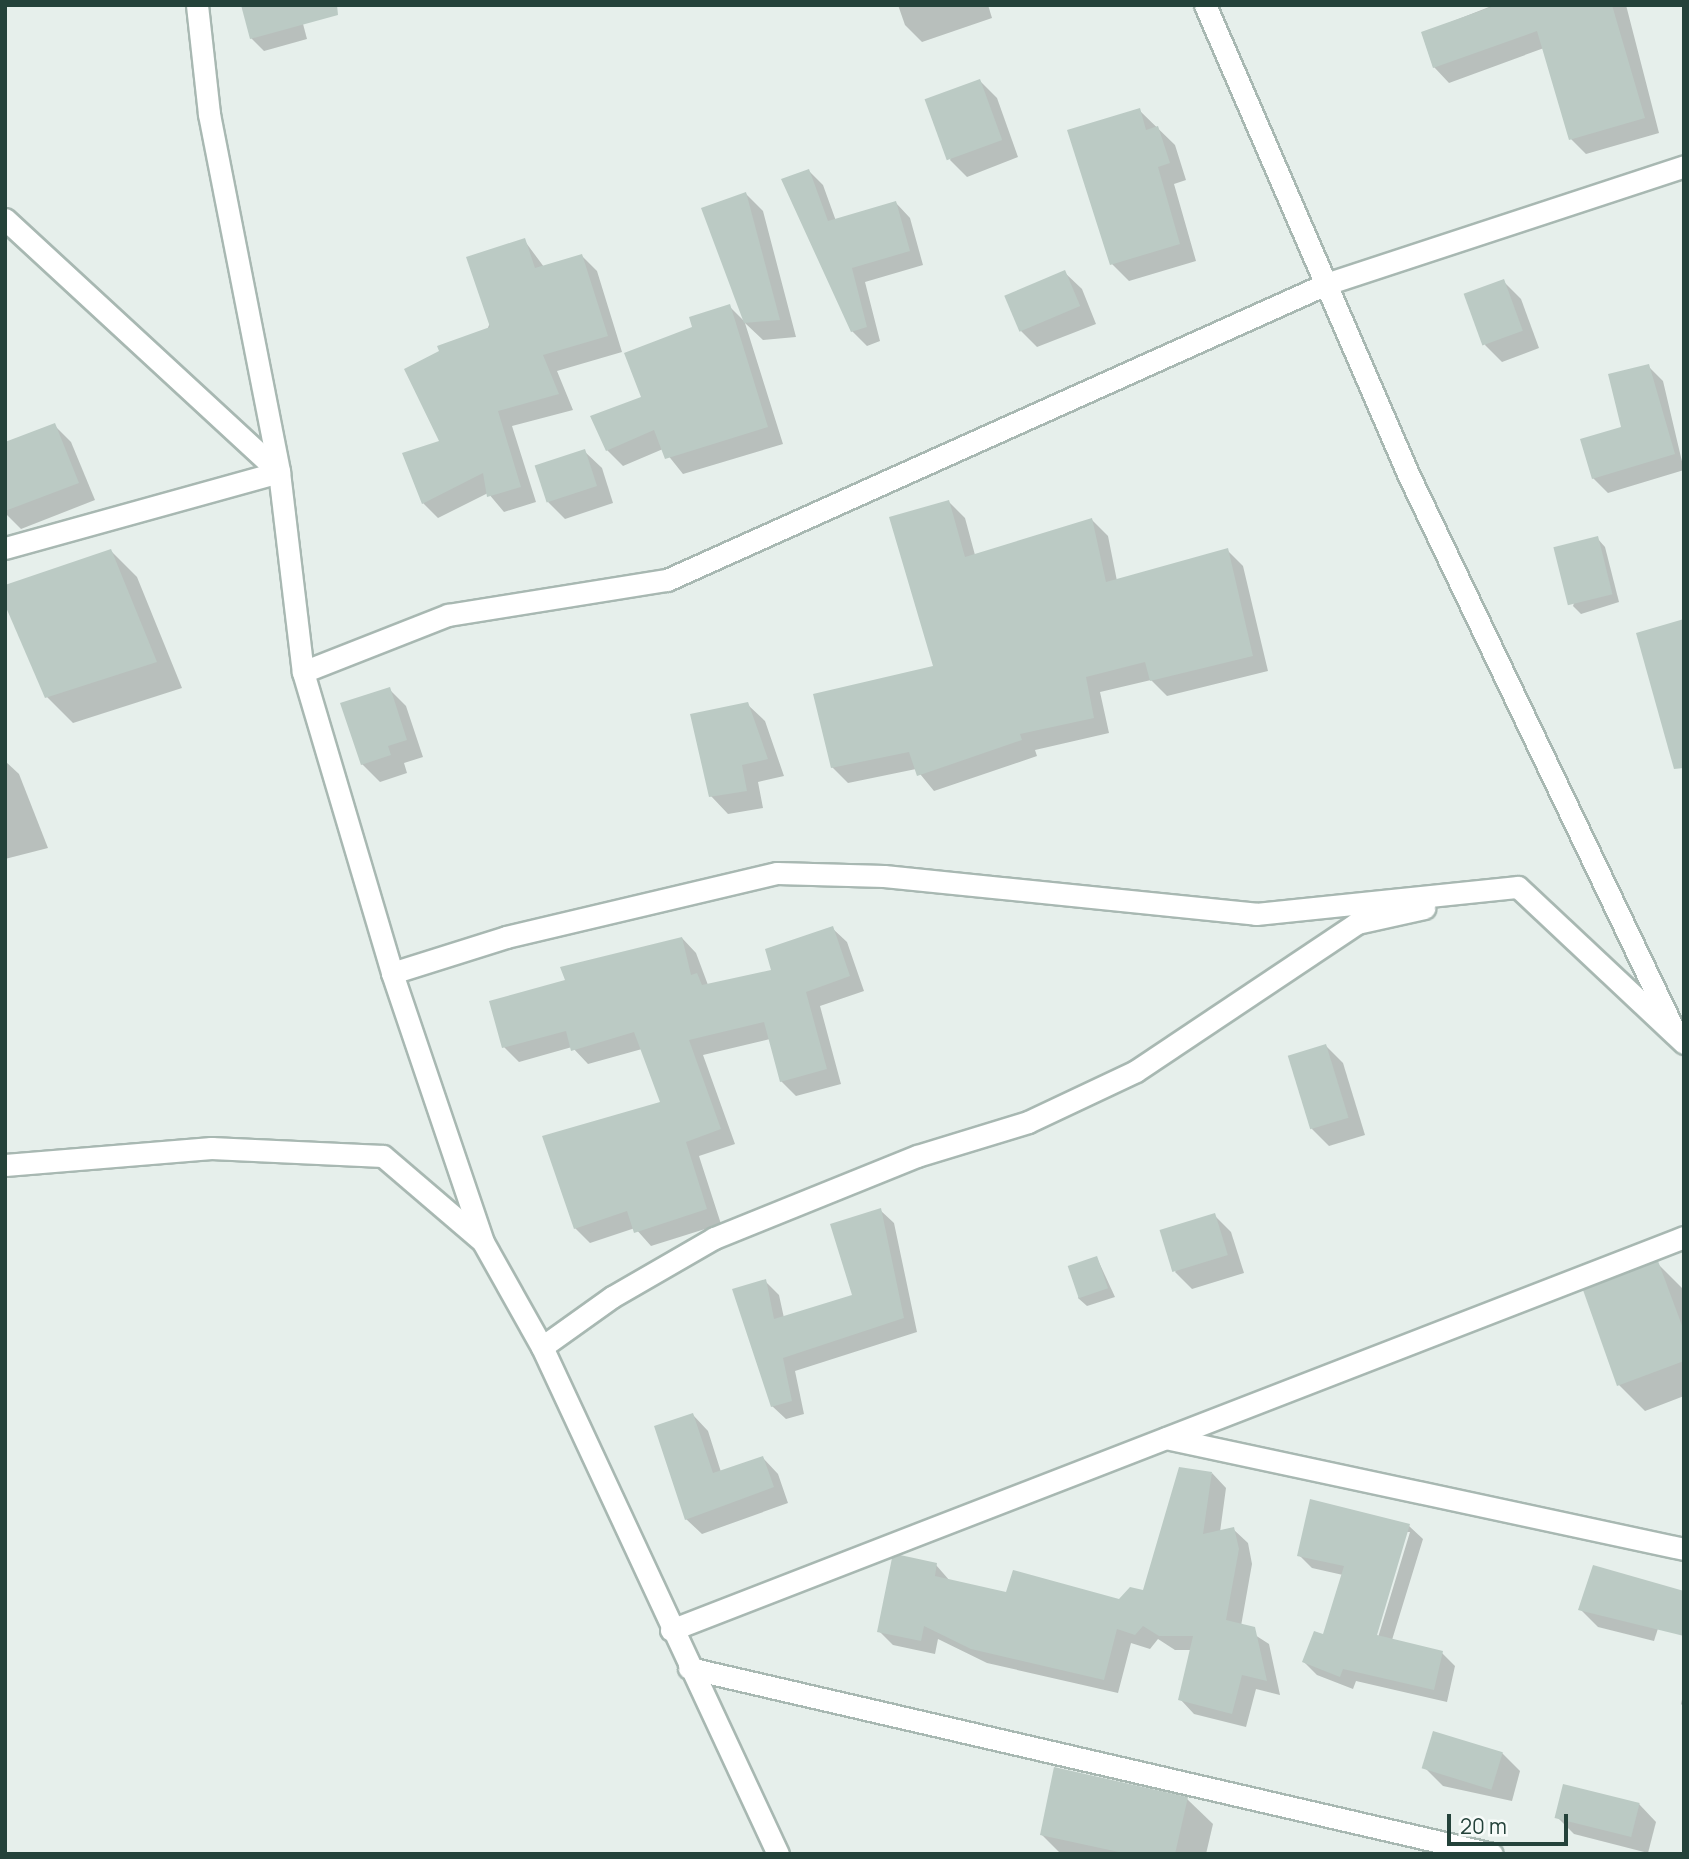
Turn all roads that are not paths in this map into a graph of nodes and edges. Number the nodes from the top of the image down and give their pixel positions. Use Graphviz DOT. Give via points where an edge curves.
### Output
graph roads {
  1 [pos="197,5"];
  2 [pos="1205,5"];
  3 [pos="1684,166"];
  4 [pos="5,219"];
  5 [pos="1326,284"];
  6 [pos="279,472"];
  7 [pos="5,548"];
  8 [pos="303,672"];
  9 [pos="1518,887"];
  10 [pos="392,973"];
  11 [pos="1682,1047"];
  12 [pos="5,1165"];
  13 [pos="1684,1237"];
  14 [pos="483,1242"];
  15 [pos="542,1347"];
  16 [pos="1166,1438"];
  17 [pos="1684,1549"];
  18 [pos="671,1630"];
  19 [pos="689,1668"];
  20 [pos="778,1854"];
  21 [pos="1492,1854"];
  1 -- 6 [label="street" via="209,114"];
  2 -- 5 [label="street"];
  3 -- 5 [label="street"];
  4 -- 6 [label="street"];
  5 -- 8 [label="street" via="667,580 448,615"];
  5 -- 11 [label="street" via="1409,476"];
  6 -- 7 [label="street"];
  6 -- 8 [label="street"];
  8 -- 10 [label="street"];
  9 -- 10 [label="street" via="1256,914 884,876 777,873 506,937"];
  9 -- 11 [label="street"];
  9 -- 15 [label="street" via="1357,923 1136,1071 1028,1122 916,1156 714,1238 612,1297"];
  10 -- 14 [label="street"];
  12 -- 14 [label="street" via="211,1148 383,1156"];
  13 -- 16 [label="street"];
  14 -- 15 [label="street"];
  15 -- 18 [label="street"];
  16 -- 17 [label="street"];
  16 -- 18 [label="street"];
  18 -- 19 [label="street"];
  19 -- 20 [label="street"];
  19 -- 21 [label="street"];
}
